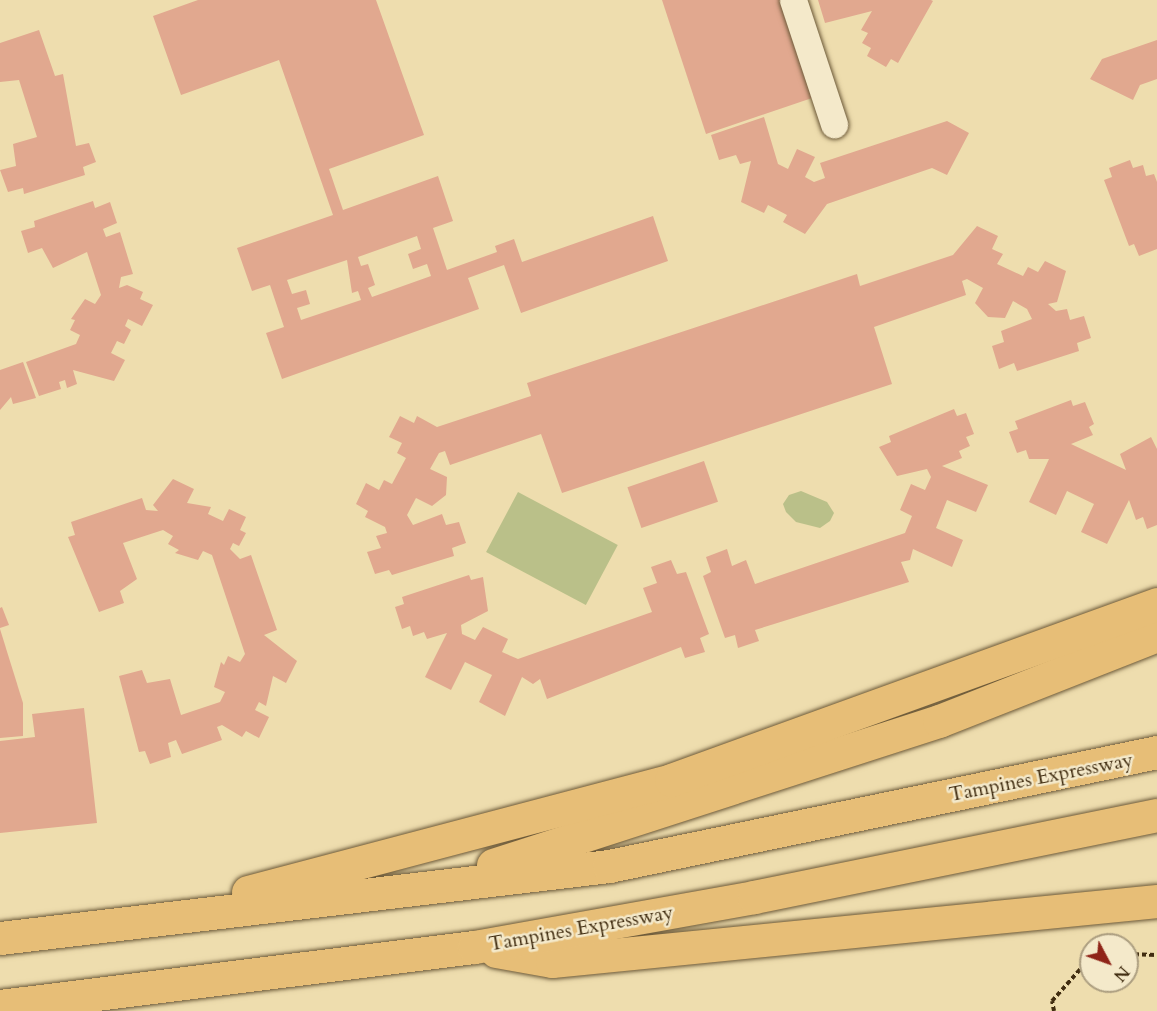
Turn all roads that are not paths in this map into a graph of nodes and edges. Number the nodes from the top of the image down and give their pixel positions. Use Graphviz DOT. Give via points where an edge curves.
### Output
graph roads {
  1 [pos="793,0"];
  2 [pos="834,124"];
  3 [pos="1157,604"];
  4 [pos="1157,635"];
  5 [pos="1106,658"];
  6 [pos="964,673"];
  7 [pos="1157,752"];
  8 [pos="1157,814"];
  9 [pos="443,883"];
  10 [pos="1157,901"];
  11 [pos="148,917"];
  12 [pos="0,938"];
  13 [pos="474,947"];
  14 [pos="0,1006"];
  1 -- 2 [label="lane"];
  3 -- 6 [label="highway"];
  4 -- 5 [label="highway"];
  5 -- 6 [label="highway"];
  5 -- 9 [label="highway" via="939,721"];
  6 -- 11 [label="highway" via="671,780"];
  7 -- 9 [label="highway, Tampines Expressway" via="609,866"];
  8 -- 13 [label="highway, Tampines Expressway" via="789,891"];
  9 -- 11 [label="highway, Tampines Expressway"];
  10 -- 13 [label="highway" via="552,961"];
  11 -- 12 [label="highway, Tampines Expressway"];
  13 -- 14 [label="highway, Tampines Expressway"];
}
